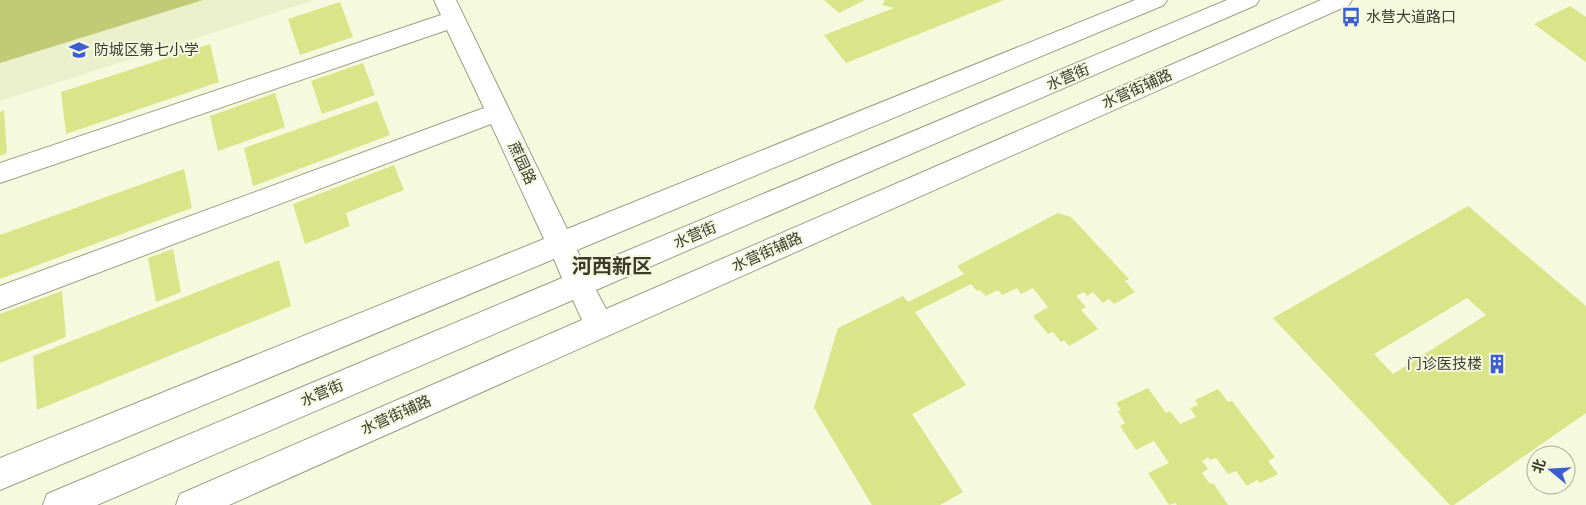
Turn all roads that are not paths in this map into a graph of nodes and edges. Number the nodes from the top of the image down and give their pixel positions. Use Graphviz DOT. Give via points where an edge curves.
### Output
graph roads {
  1 [pos="1156,0"];
  2 [pos="1248,0"];
  3 [pos="1341,0"];
  4 [pos="449,9"];
  5 [pos="498,112"];
  6 [pos="0,173"];
  7 [pos="560,244"];
  8 [pos="579,284"];
  9 [pos="0,298"];
  10 [pos="599,326"];
  11 [pos="0,474"];
  12 [pos="59,505"];
  13 [pos="192,505"];
  1 -- 7 [label="street"];
  2 -- 8 [label="street, 水营街"];
  3 -- 10 [label="street, 水营街辅路"];
  4 -- 5 [label="street, 蔗园路"];
  4 -- 6 [label="street"];
  5 -- 7 [label="street, 蔗园路"];
  5 -- 9 [label="street"];
  7 -- 8 [label="street, 蔗园路"];
  7 -- 11 [label="street"];
  8 -- 10 [label="street, 蔗园路"];
  8 -- 12 [label="street, 水营街"];
  10 -- 13 [label="street, 水营街辅路"];
}
